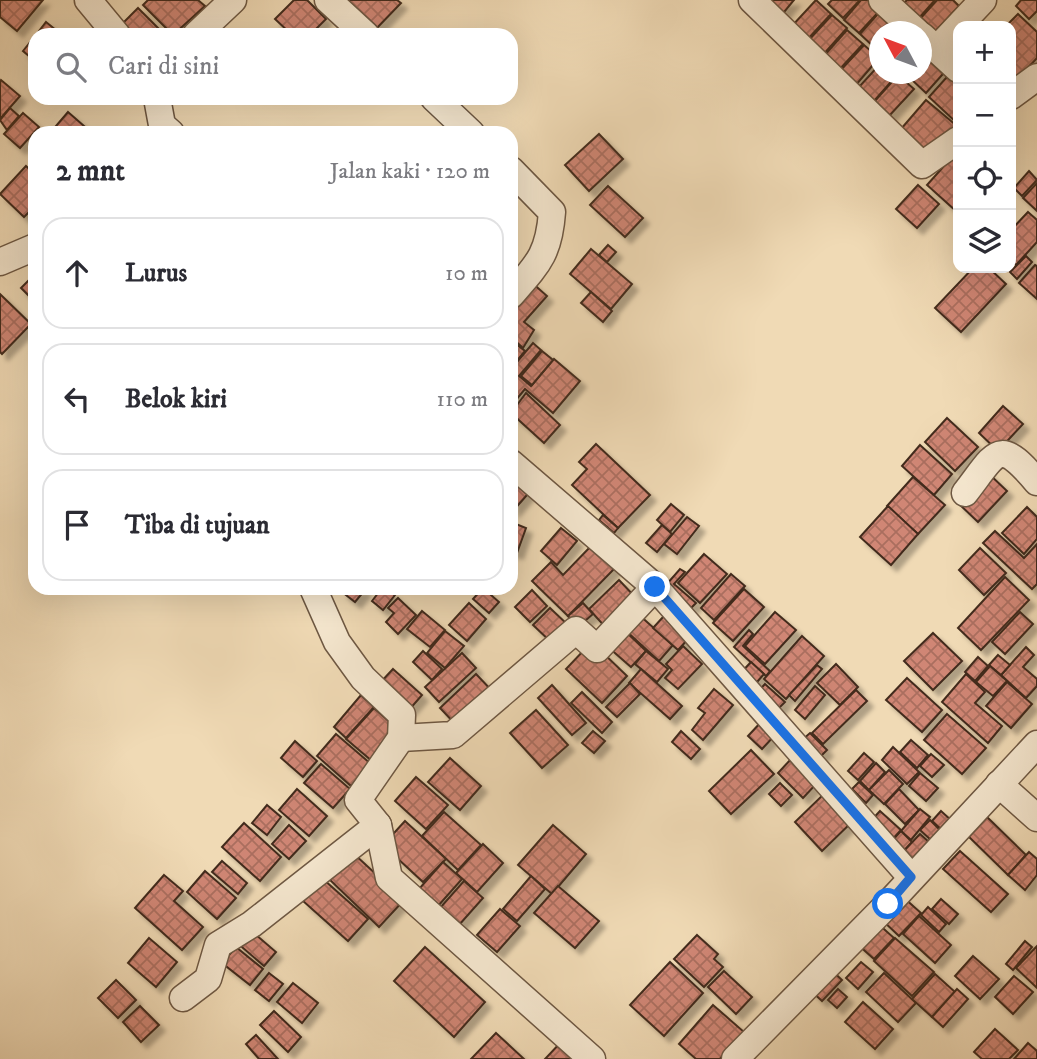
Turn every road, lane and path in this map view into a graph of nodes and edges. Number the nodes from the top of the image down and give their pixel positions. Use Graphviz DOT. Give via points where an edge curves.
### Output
graph roads {
  1 [pos="88,0"];
  2 [pos="233,0"];
  3 [pos="328,0"];
  4 [pos="752,0"];
  5 [pos="882,0"];
  6 [pos="983,0"];
  7 [pos="905,21"];
  8 [pos="111,28"];
  9 [pos="203,28"];
  10 [pos="358,28"];
  11 [pos="932,40"];
  12 [pos="932,45"];
  13 [pos="953,64"];
  14 [pos="1037,77"];
  15 [pos="1016,92"];
  16 [pos="158,105"];
  17 [pos="441,105"];
  18 [pos="161,126"];
  19 [pos="464,126"];
  20 [pos="953,143"];
  21 [pos="518,177"];
  22 [pos="28,250"];
  23 [pos="0,262"];
  24 [pos="518,287"];
  25 [pos="518,469"];
  26 [pos="1037,482"];
  27 [pos="965,493"];
  28 [pos="655,587"];
  29 [pos="316,595"];
  30 [pos="401,738"];
  31 [pos="1037,744"];
  32 [pos="999,784"];
  33 [pos="1037,818"];
  34 [pos="378,825"];
  35 [pos="911,877"];
  36 [pos="183,998"];
  37 [pos="592,1059"];
  38 [pos="735,1059"];
  1 -- 8 [label="street"];
  2 -- 9 [label="street"];
  3 -- 10 [label="street"];
  4 -- 20 [label="street" via="922,164"];
  5 -- 7 [label="street"];
  6 -- 11 [label="street"];
  12 -- 13 [label="street"];
  14 -- 15 [label="street"];
  16 -- 18 [label="street"];
  17 -- 19 [label="street"];
  21 -- 24 [label="street" via="552,212 550,241"];
  22 -- 23 [label="street"];
  25 -- 28 [label="street"];
  26 -- 27 [label="street" via="1010,453 1001,453"];
  28 -- 30 [label="street" via="597,649 576,630 453,735"];
  28 -- 35 [label="street"];
  29 -- 30 [label="street" via="337,642 363,678 402,715"];
  30 -- 34 [label="street" via="358,800"];
  31 -- 32 [label="street"];
  32 -- 33 [label="street"];
  32 -- 35 [label="street"];
  34 -- 36 [label="street" via="218,945 208,979"];
  34 -- 37 [label="street" via="389,878"];
  35 -- 38 [label="street"];
}
